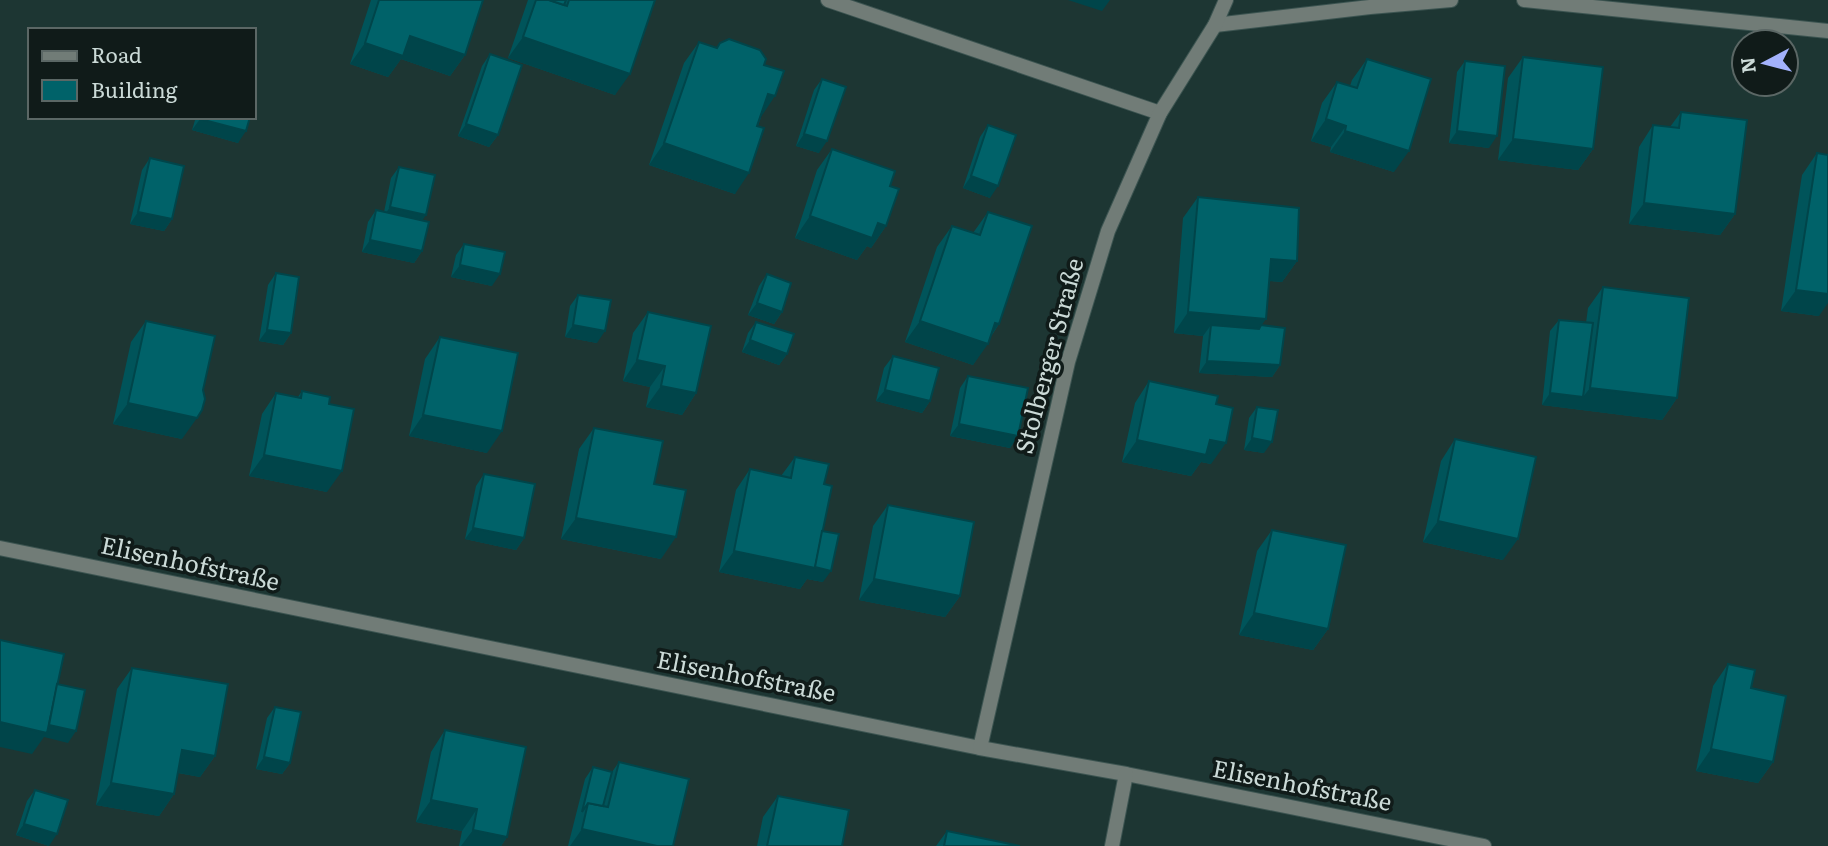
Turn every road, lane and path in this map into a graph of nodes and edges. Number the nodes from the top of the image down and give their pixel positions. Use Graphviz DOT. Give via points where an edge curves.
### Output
graph roads {
  1 [pos="828,0"];
  2 [pos="1226,0"];
  3 [pos="1451,0"];
  4 [pos="1524,0"];
  5 [pos="1215,25"];
  6 [pos="1828,31"];
  7 [pos="1160,113"];
  8 [pos="0,548"];
  9 [pos="980,748"];
  10 [pos="1126,774"];
  11 [pos="1112,846"];
  12 [pos="1484,846"];
  1 -- 7 [label="street"];
  2 -- 5 [label="street, Stolberger Straße"];
  3 -- 5 [label="street"];
  4 -- 6 [label="street"];
  5 -- 7 [label="street, Stolberger Straße"];
  7 -- 9 [label="street, Stolberger Straße" via="1108,231 1068,362"];
  8 -- 9 [label="street, Elisenhofstraße"];
  9 -- 10 [label="street, Elisenhofstraße"];
  10 -- 11 [label="street"];
  10 -- 12 [label="street, Elisenhofstraße"];
}
